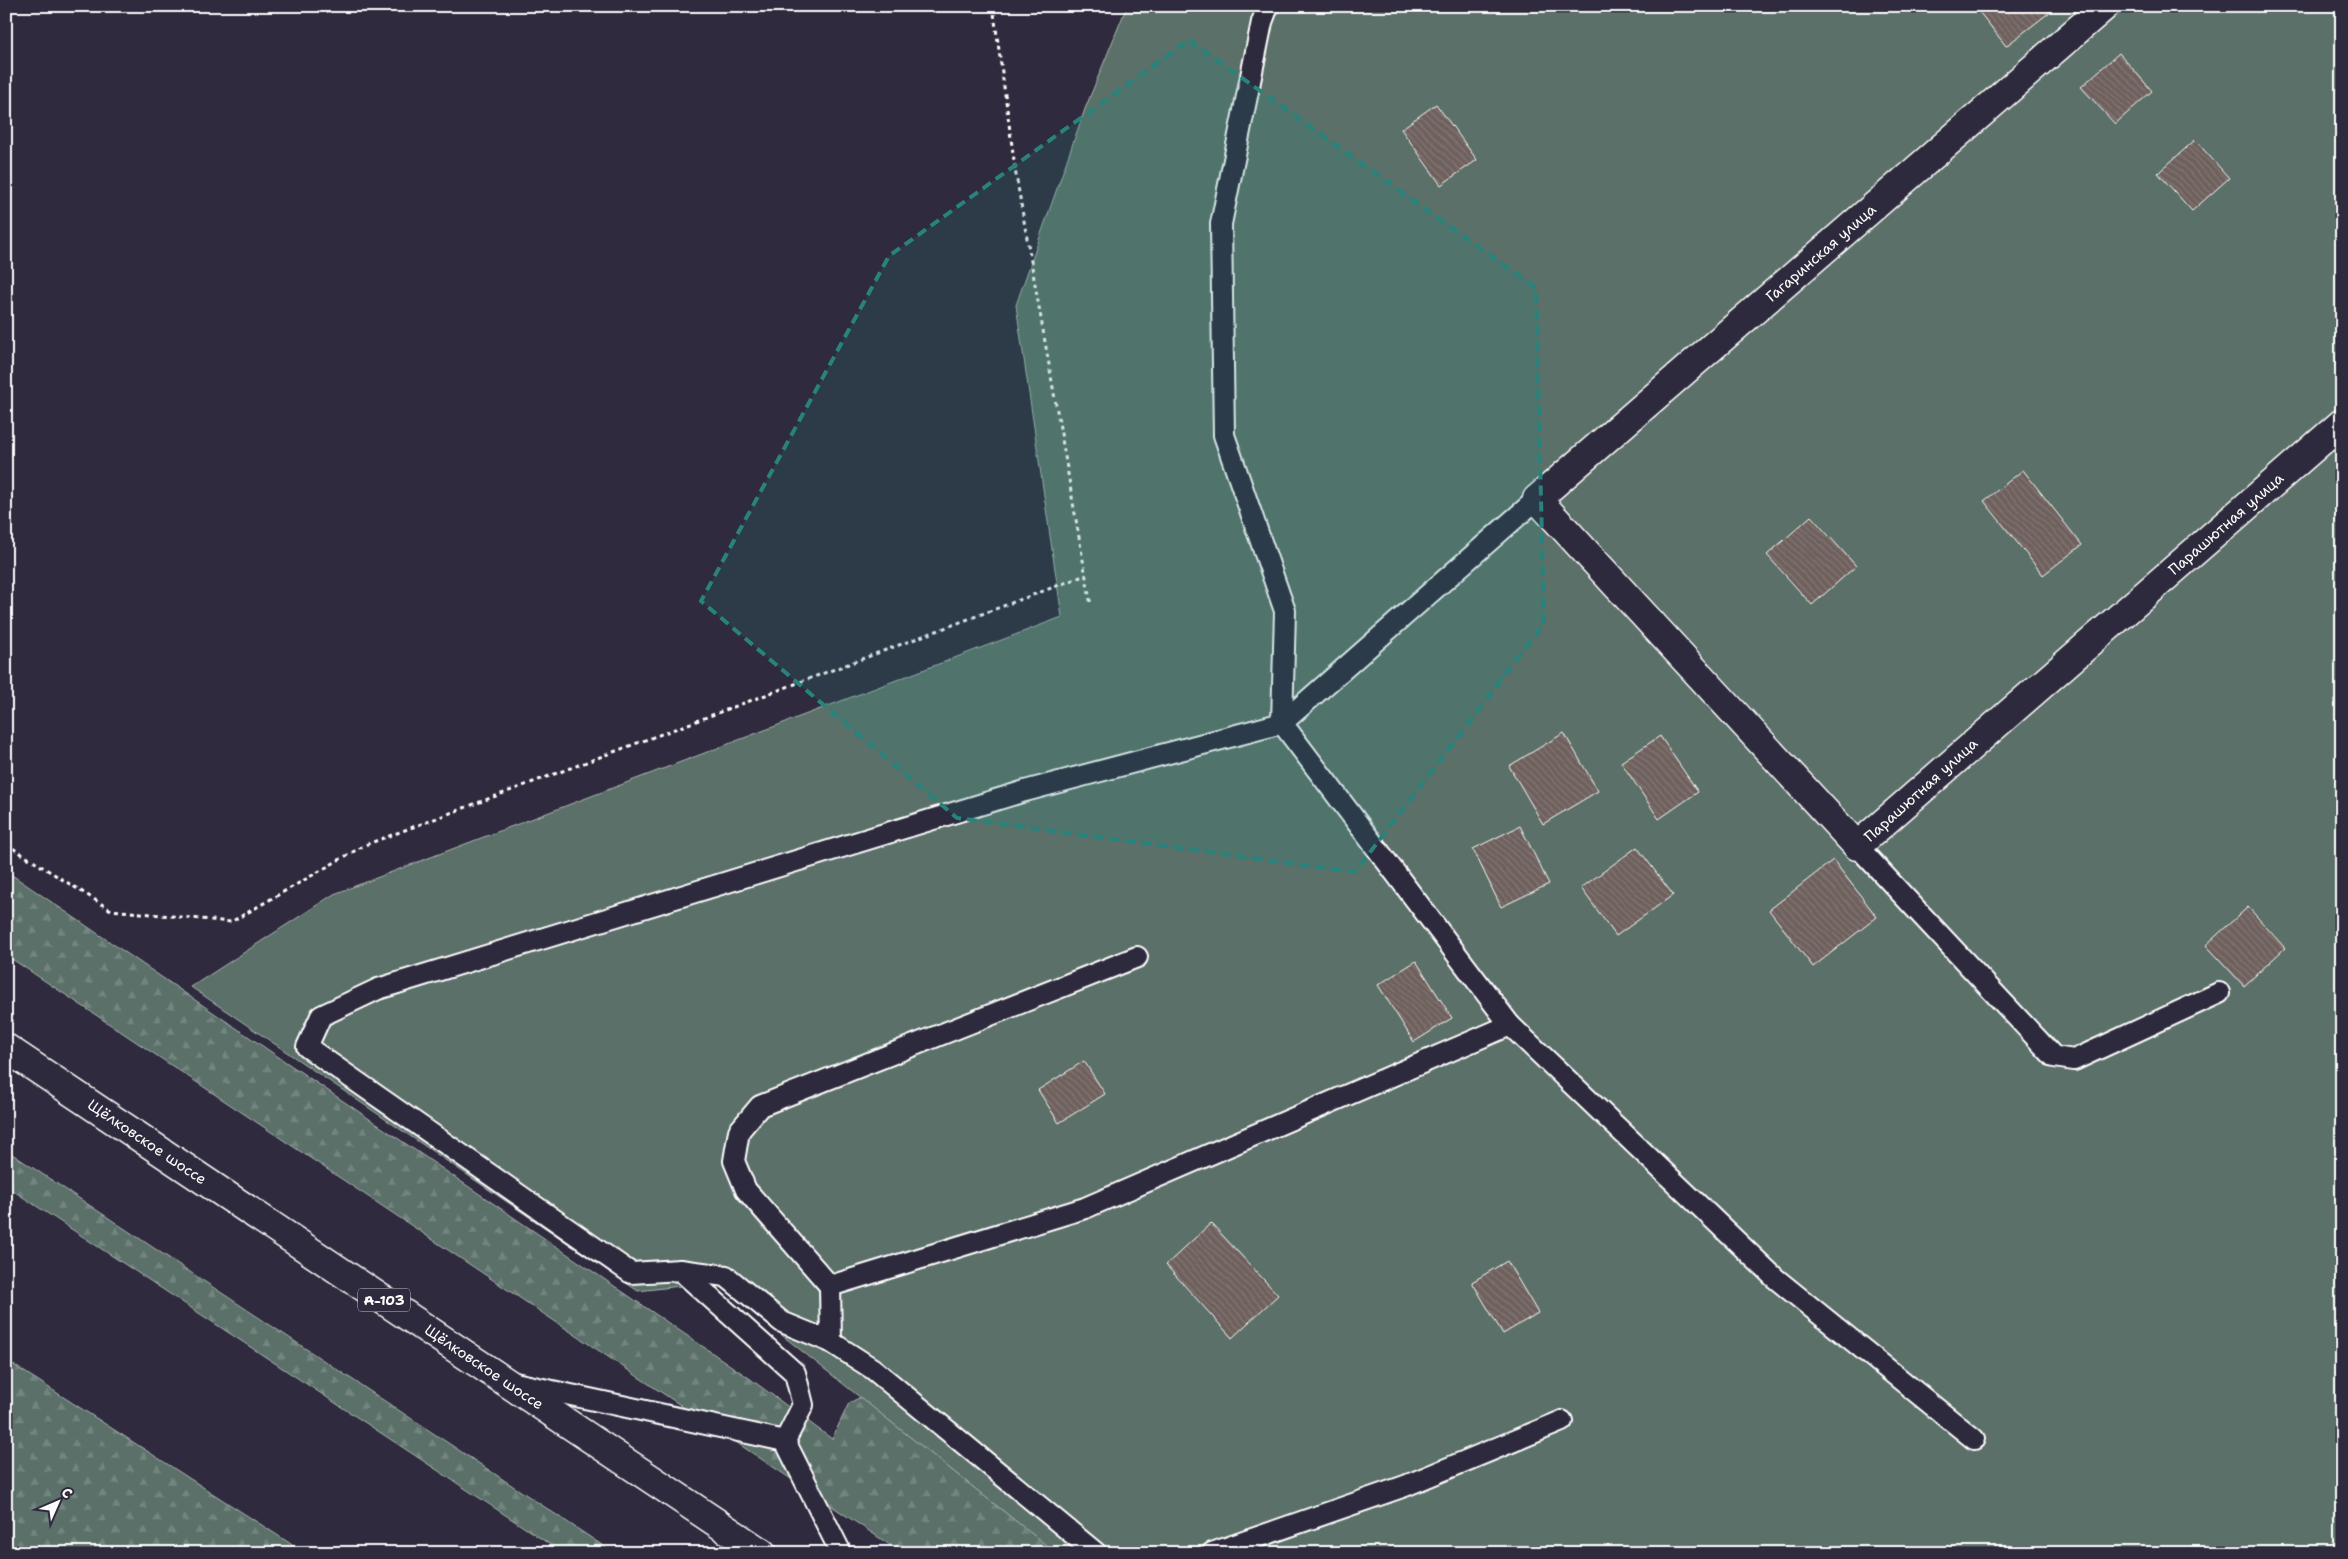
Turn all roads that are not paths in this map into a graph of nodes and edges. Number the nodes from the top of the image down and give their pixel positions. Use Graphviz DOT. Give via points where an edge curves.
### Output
graph roads {
  1 [pos="1268,6"];
  2 [pos="2105,6"];
  3 [pos="2342,424"];
  4 [pos="1537,499"];
  5 [pos="1282,723"];
  6 [pos="1857,846"];
  7 [pos="1137,957"];
  8 [pos="2219,993"];
  9 [pos="1510,1025"];
  10 [pos="6,1048"];
  11 [pos="680,1270"];
  12 [pos="830,1286"];
  13 [pos="831,1342"];
  14 [pos="506,1381"];
  15 [pos="1562,1421"];
  16 [pos="1974,1440"];
  17 [pos="786,1441"];
  18 [pos="762,1553"];
  19 [pos="841,1553"];
  20 [pos="1096,1553"];
  21 [pos="1212,1553"];
  1 -- 5 [label="lane" via="1221,224 1224,435 1285,611"];
  2 -- 4 [label="street, Гагаринская улица"];
  3 -- 6 [label="street, Парашютная улица"];
  4 -- 5 [label="lane"];
  4 -- 6 [label="street, Парашютная улица"];
  5 -- 9 [label="lane"];
  5 -- 11 [label="lane" via="1006,797 378,989 322,1016 307,1047 631,1273"];
  6 -- 8 [label="lane" via="2054,1057 2074,1060"];
  7 -- 12 [label="lane" via="760,1106 739,1131 734,1161 746,1190"];
  9 -- 12 [label="lane" via="1085,1208"];
  9 -- 16 [label="lane" via="1775,1278"];
  10 -- 14 [label="street, Щёлковское шоссе / А-103"];
  11 -- 13 [label="lane" via="726,1276 782,1322"];
  11 -- 17 [label="lane" via="795,1373 803,1405"];
  12 -- 13 [label="lane"];
  13 -- 20 [label="lane" via="873,1369"];
  14 -- 17 [label="lane"];
  14 -- 18 [label="street, Щёлковское шоссе / А-103"];
  15 -- 21 [label="lane" via="1405,1486"];
  17 -- 19 [label="lane"];
}
